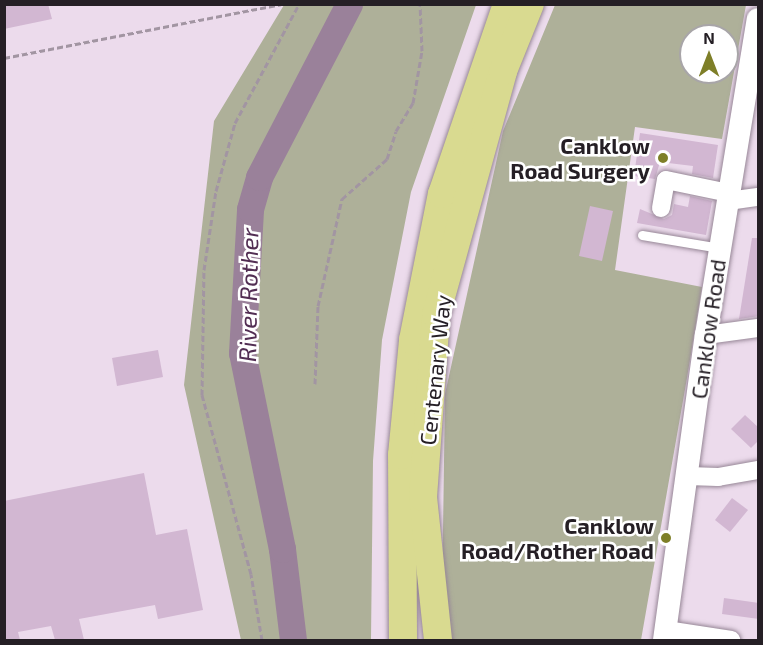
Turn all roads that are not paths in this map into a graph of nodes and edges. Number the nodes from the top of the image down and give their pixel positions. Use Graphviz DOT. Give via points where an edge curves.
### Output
graph roads {
  1 [pos="507,4"];
  2 [pos="530,4"];
  3 [pos="759,19"];
  4 [pos="759,196"];
  5 [pos="728,197"];
  6 [pos="661,208"];
  7 [pos="642,235"];
  8 [pos="720,248"];
  9 [pos="759,328"];
  10 [pos="706,335"];
  11 [pos="759,470"];
  12 [pos="688,476"];
  13 [pos="665,635"];
  14 [pos="403,640"];
  15 [pos="438,640"];
  16 [pos="731,640"];
  1 -- 14 [label="main road, Centenary Way" via="442,194 415,330 402,455"];
  2 -- 15 [label="main road, Centenary Way" via="499,82 436,315 423,496"];
  3 -- 5 [label="street, Canklow Road"];
  4 -- 5 [label="street"];
  5 -- 6 [label="street" via="666,180"];
  5 -- 8 [label="street, Canklow Road"];
  7 -- 8 [label="lane"];
  8 -- 10 [label="street, Canklow Road"];
  9 -- 10 [label="street"];
  10 -- 12 [label="street, Canklow Road"];
  11 -- 12 [label="street" via="718,477"];
  12 -- 13 [label="street, Canklow Road"];
  13 -- 16 [label="street"];
}
